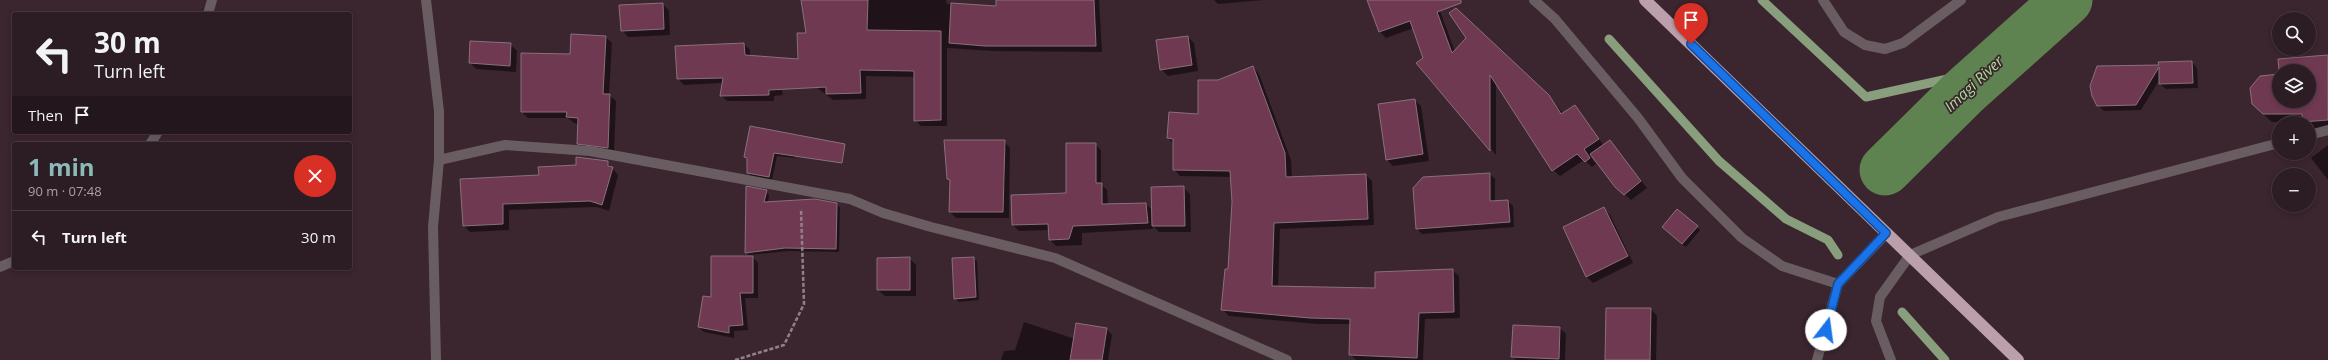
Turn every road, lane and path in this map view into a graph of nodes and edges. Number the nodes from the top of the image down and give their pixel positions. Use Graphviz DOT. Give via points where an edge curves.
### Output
graph roads {
  1 [pos="212,0"];
  2 [pos="426,0"];
  3 [pos="1534,0"];
  4 [pos="1645,0"];
  5 [pos="1823,0"];
  6 [pos="1961,0"];
  7 [pos="209,12"];
  8 [pos="2328,130"];
  9 [pos="2316,133"];
  10 [pos="2272,145"];
  11 [pos="439,160"];
  12 [pos="801,189"];
  13 [pos="1886,233"];
  14 [pos="1910,255"];
  15 [pos="12,262"];
  16 [pos="0,267"];
  17 [pos="1838,284"];
  18 [pos="436,360"];
  19 [pos="736,360"];
  20 [pos="1287,360"];
  21 [pos="1817,360"];
  22 [pos="1891,360"];
  23 [pos="2018,360"];
  1 -- 7 [label="street"];
  2 -- 11 [label="street" via="439,111"];
  3 -- 17 [label="street" via="1554,19 1638,118 1682,178 1742,238 1782,266"];
  4 -- 13 [label="highway"];
  5 -- 6 [label="street" via="1844,32 1865,45 1885,50 1903,43"];
  8 -- 9 [label="street"];
  10 -- 14 [label="street" via="1998,217"];
  11 -- 12 [label="street" via="505,145 590,151"];
  11 -- 18 [label="street" via="433,227"];
  12 -- 19 [label="path" via="804,304 784,345"];
  12 -- 20 [label="street" via="850,199 931,227 1055,258"];
  13 -- 14 [label="highway"];
  13 -- 17 [label="street"];
  14 -- 22 [label="street" via="1880,297 1876,321"];
  14 -- 23 [label="highway"];
  15 -- 16 [label="street"];
  17 -- 21 [label="street"];
}
